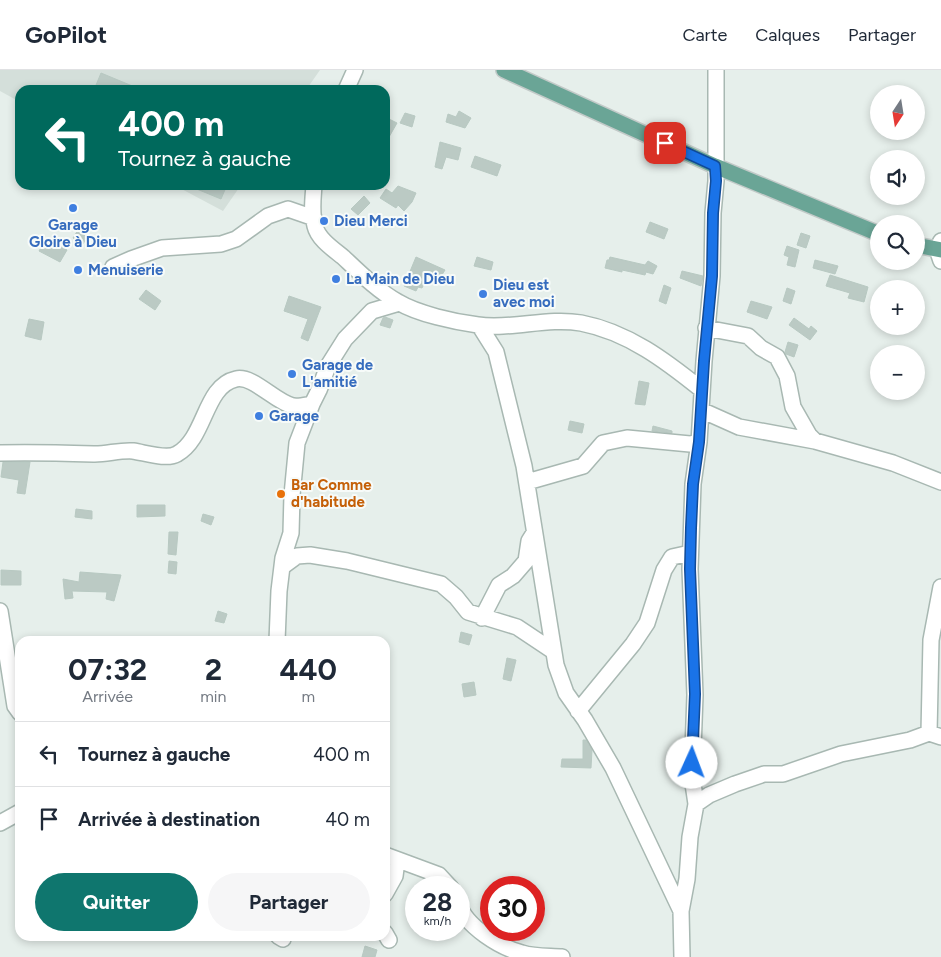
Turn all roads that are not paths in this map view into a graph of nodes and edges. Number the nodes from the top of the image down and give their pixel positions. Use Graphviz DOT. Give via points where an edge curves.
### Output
graph roads {
  1 [pos="355,70"];
  2 [pos="504,70"];
  3 [pos="716,70"];
  4 [pos="348,85"];
  5 [pos="715,166"];
  6 [pos="314,190"];
  7 [pos="314,218"];
  8 [pos="870,230"];
  9 [pos="925,247"];
  10 [pos="940,250"];
  11 [pos="113,267"];
  12 [pos="374,286"];
  13 [pos="399,303"];
  14 [pos="372,312"];
  15 [pos="479,325"];
  16 [pos="706,328"];
  17 [pos="702,390"];
  18 [pos="312,404"];
  19 [pos="701,410"];
  20 [pos="815,441"];
  21 [pos="699,442"];
  22 [pos="0,453"];
  23 [pos="528,482"];
  24 [pos="941,482"];
  25 [pos="536,531"];
  26 [pos="690,553"];
  27 [pos="282,567"];
  28 [pos="941,587"];
  29 [pos="0,611"];
  30 [pos="482,618"];
  31 [pos="277,636"];
  32 [pos="553,651"];
  33 [pos="15,706"];
  34 [pos="578,711"];
  35 [pos="935,735"];
  36 [pos="696,804"];
  37 [pos="15,815"];
  38 [pos="0,823"];
  39 [pos="391,858"];
  40 [pos="440,876"];
  41 [pos="390,885"];
  42 [pos="681,911"];
  43 [pos="470,922"];
  44 [pos="562,957"];
  45 [pos="682,957"];
  1 -- 4 [label="street"];
  2 -- 5 [label="main road"];
  3 -- 5 [label="street"];
  5 -- 8 [label="main road"];
  5 -- 16 [label="street" via="712,276"];
  6 -- 7 [label="street"];
  7 -- 11 [label="street" via="288,210 268,216 236,239 221,244 162,248"];
  7 -- 12 [label="street" via="315,228 326,242"];
  9 -- 10 [label="main road"];
  12 -- 13 [label="street"];
  12 -- 14 [label="street"];
  13 -- 14 [label="street"];
  13 -- 15 [label="street" via="423,313"];
  14 -- 18 [label="street" via="345,339 328,366"];
  15 -- 17 [label="street" via="567,322 603,329 640,345"];
  15 -- 23 [label="street" via="498,358"];
  16 -- 17 [label="street"];
  16 -- 20 [label="street" via="748,336 777,356 787,376 793,407"];
  17 -- 19 [label="street"];
  18 -- 22 [label="street" via="295,406 285,403 248,380 238,378 225,382 218,389 194,438 177,455 166,458 128,451 98,454"];
  18 -- 27 [label="street" via="298,443 291,533"];
  19 -- 20 [label="street" via="739,427"];
  19 -- 21 [label="street"];
  20 -- 24 [label="street" via="893,463"];
  21 -- 23 [label="street" via="627,438 603,443 582,466"];
  21 -- 26 [label="street" via="693,484"];
  23 -- 25 [label="street"];
  25 -- 30 [label="street" via="529,541 526,560 513,576 499,585"];
  25 -- 32 [label="street"];
  26 -- 34 [label="street" via="672,557 664,570 647,623"];
  26 -- 36 [label="street" via="695,694 692,778"];
  27 -- 30 [label="street" via="297,556 310,555 441,584 468,612"];
  27 -- 31 [label="street"];
  28 -- 35 [label="street" via="931,640"];
  29 -- 33 [label="street"];
  30 -- 32 [label="street" via="516,627"];
  32 -- 34 [label="street" via="566,693"];
  34 -- 42 [label="street" via="613,768"];
  35 -- 36 [label="street" via="841,754 783,774 764,774 709,795"];
  36 -- 42 [label="street"];
  37 -- 38 [label="street"];
  39 -- 40 [label="street"];
  39 -- 41 [label="street" via="395,876"];
  42 -- 45 [label="street"];
  43 -- 44 [label="street" via="502,946 524,954"];
}
